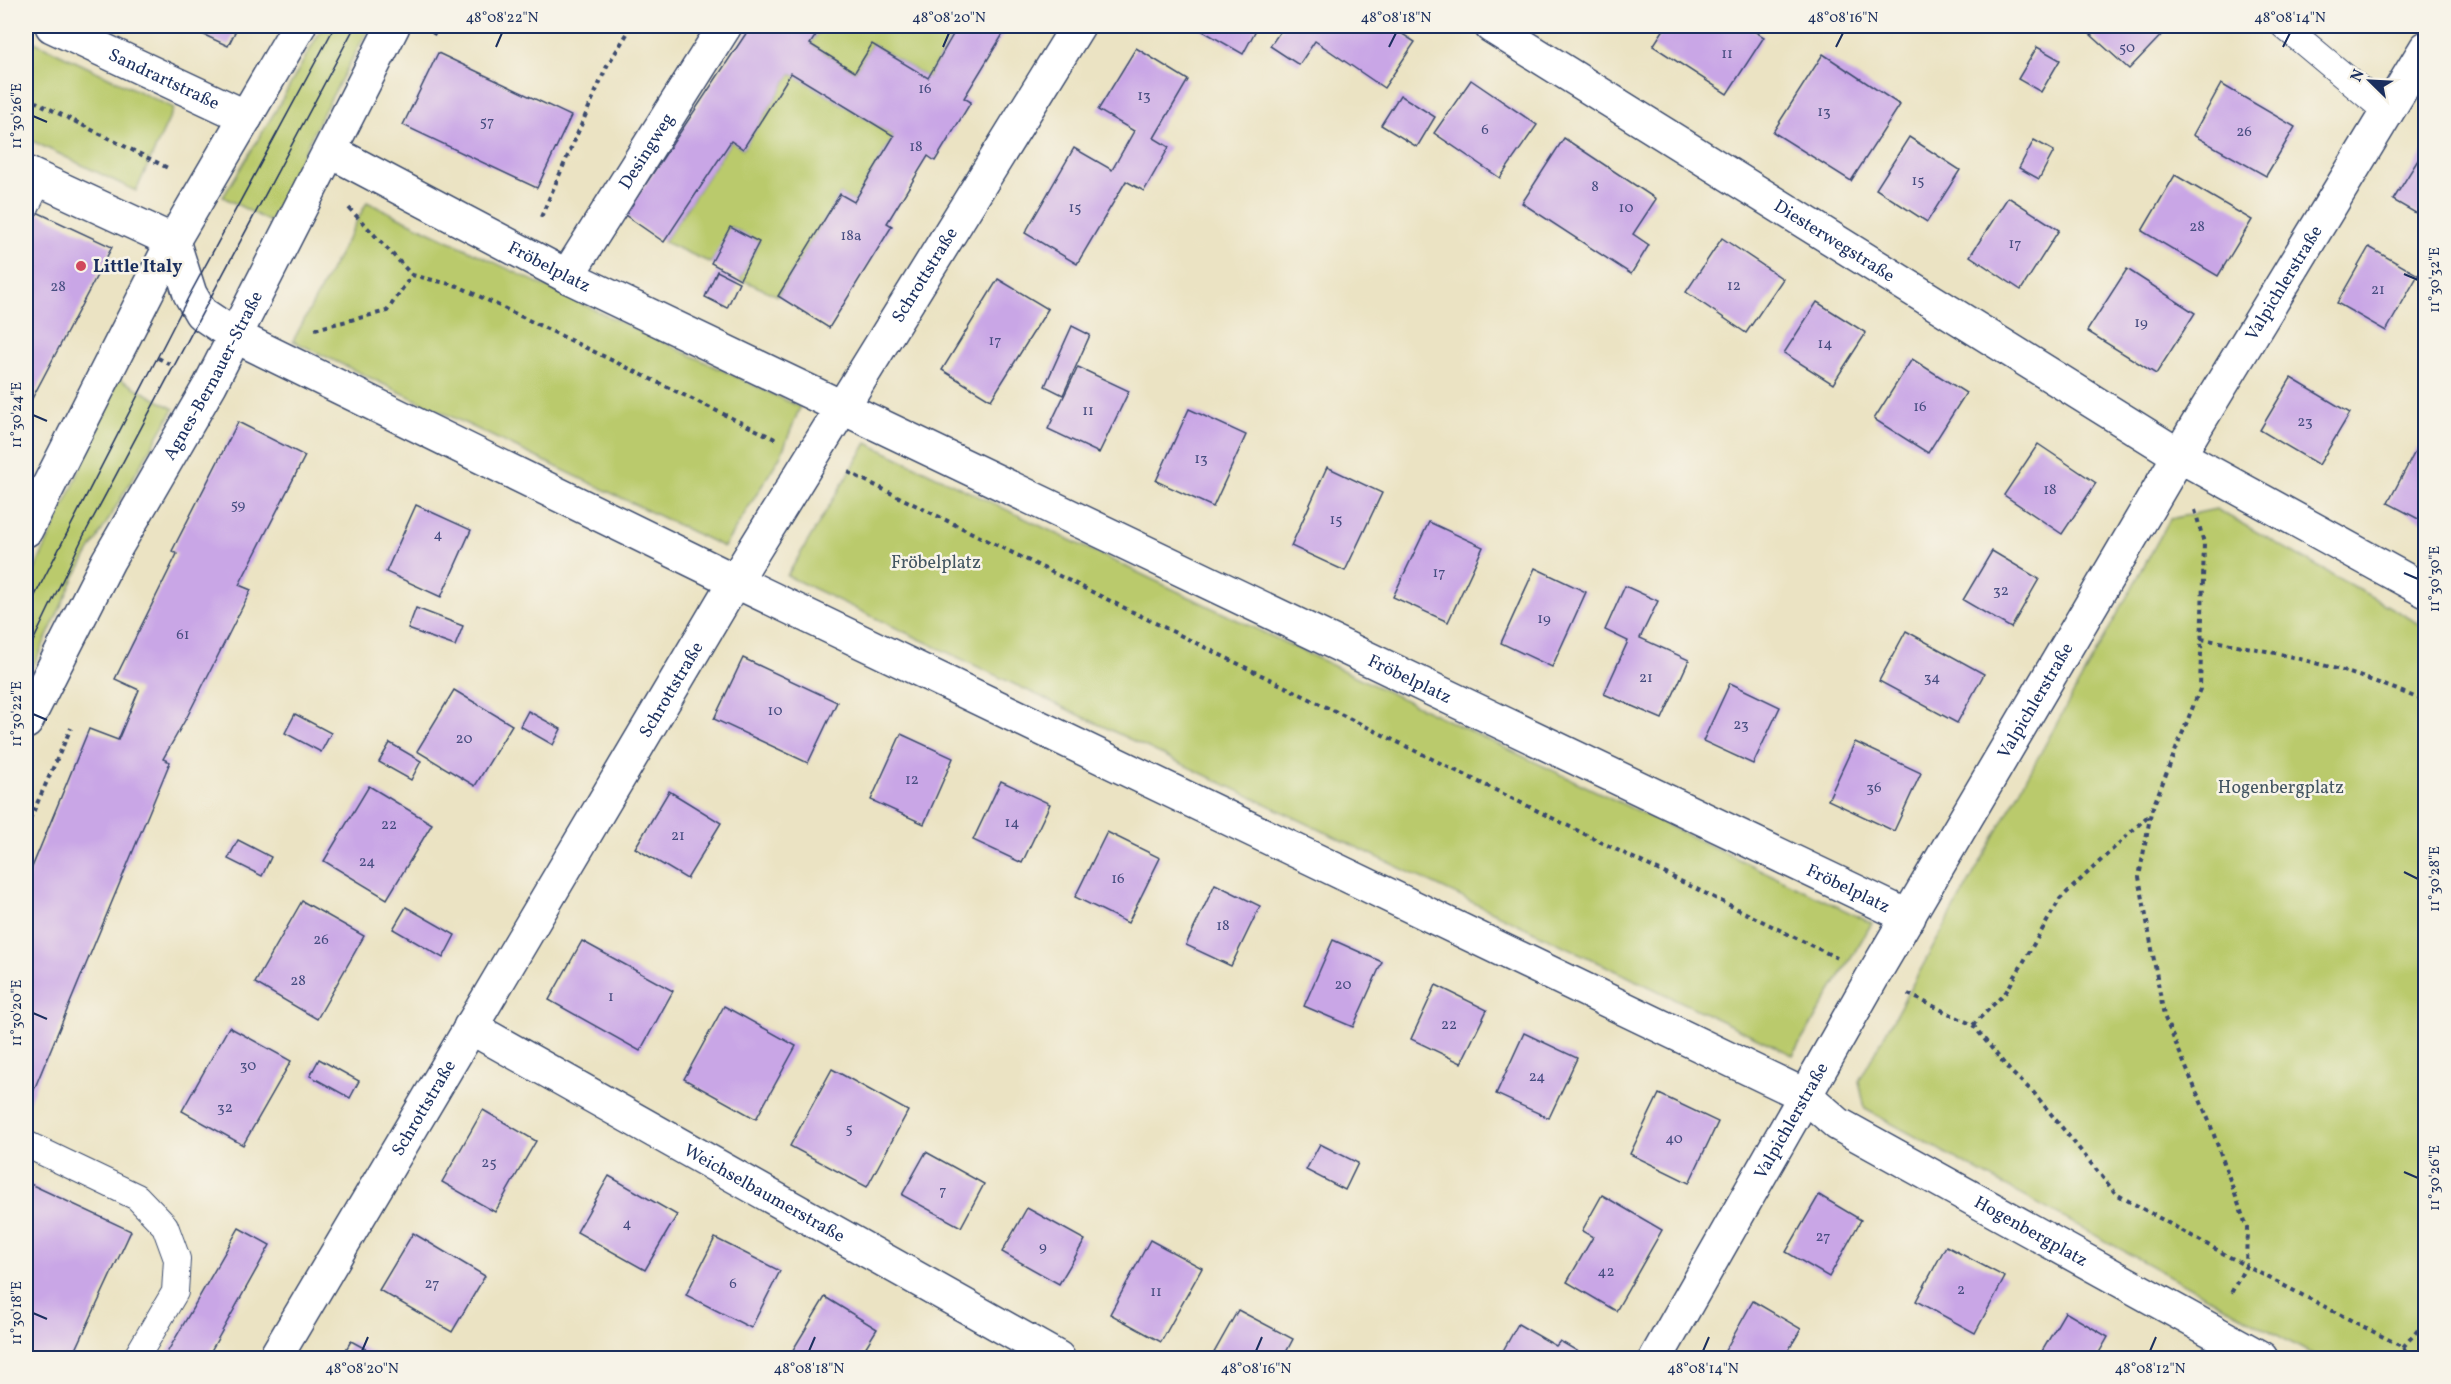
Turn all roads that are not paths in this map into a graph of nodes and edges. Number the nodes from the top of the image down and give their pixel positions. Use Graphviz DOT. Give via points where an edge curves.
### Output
graph roads {
  1 [pos="52,26"];
  2 [pos="299,26"];
  3 [pos="393,26"];
  4 [pos="725,26"];
  5 [pos="1078,26"];
  6 [pos="1491,26"];
  7 [pos="2284,26"];
  8 [pos="2426,48"];
  9 [pos="2387,112"];
  10 [pos="246,117"];
  11 [pos="330,151"];
  12 [pos="30,186"];
  13 [pos="173,241"];
  14 [pos="567,276"];
  15 [pos="235,336"];
  16 [pos="844,407"];
  17 [pos="2180,456"];
  18 [pos="26,530"];
  19 [pos="735,581"];
  20 [pos="2426,591"];
  21 [pos="26,722"];
  22 [pos="1909,917"];
  23 [pos="470,1027"];
  24 [pos="1806,1096"];
  25 [pos="26,1144"];
  26 [pos="136,1359"];
  27 [pos="274,1359"];
  28 [pos="1058,1359"];
  29 [pos="1656,1359"];
  30 [pos="2261,1359"];
  1 -- 10 [label="street, Sandrartstraße"];
  2 -- 10 [label="street"];
  3 -- 11 [label="street, Agnes-Bernauer-Straße"];
  4 -- 14 [label="street, Desingweg"];
  5 -- 16 [label="street, Schrottstraße"];
  6 -- 17 [label="street, Diesterwegstraße"];
  7 -- 9 [label="lane"];
  8 -- 9 [label="street, Valpichlerstraße"];
  9 -- 17 [label="street, Valpichlerstraße"];
  10 -- 13 [label="street"];
  11 -- 14 [label="street, Fröbelplatz"];
  11 -- 15 [label="street, Agnes-Bernauer-Straße"];
  12 -- 13 [label="street"];
  13 -- 15 [label="street" via="190,294 201,313"];
  13 -- 18 [label="street"];
  14 -- 16 [label="street, Fröbelplatz"];
  15 -- 19 [label="street"];
  15 -- 21 [label="street, Agnes-Bernauer-Straße" via="108,561"];
  16 -- 19 [label="street, Schrottstraße"];
  16 -- 22 [label="street, Fröbelplatz"];
  17 -- 20 [label="street"];
  17 -- 22 [label="street, Valpichlerstraße"];
  19 -- 23 [label="street, Schrottstraße"];
  19 -- 24 [label="street"];
  22 -- 24 [label="street, Valpichlerstraße"];
  23 -- 27 [label="street, Schrottstraße"];
  23 -- 28 [label="street, Weichselbaumerstraße"];
  24 -- 29 [label="street, Valpichlerstraße"];
  24 -- 30 [label="street, Hogenbergplatz" via="1838,1124"];
  25 -- 26 [label="lane" via="137,1197 165,1226 177,1259 175,1292"];
}
